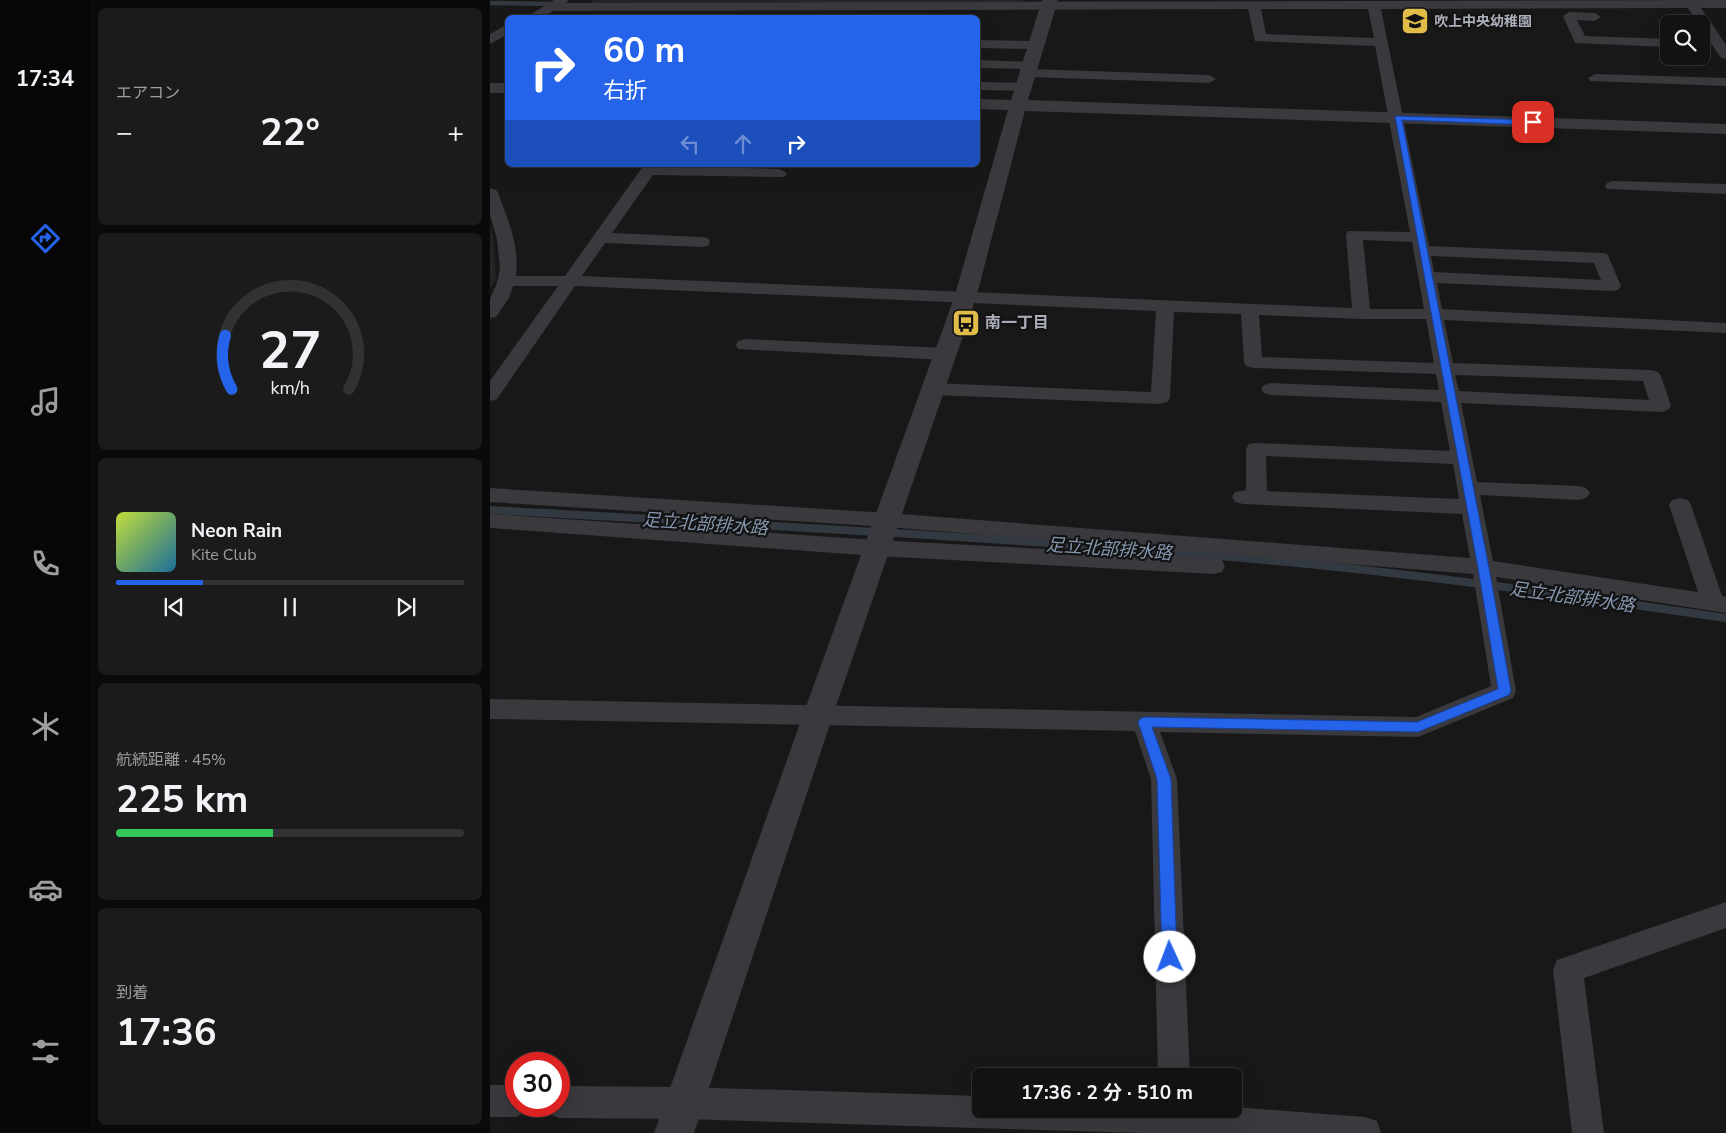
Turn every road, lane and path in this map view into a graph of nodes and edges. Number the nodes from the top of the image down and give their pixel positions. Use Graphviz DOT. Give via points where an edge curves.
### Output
graph roads {
  1 [pos="1126,0"];
  2 [pos="1690,2"];
  3 [pos="1374,3"];
  4 [pos="558,4"];
  5 [pos="1726,4"];
  6 [pos="1254,6"];
  7 [pos="1151,7"];
  8 [pos="1049,9"];
  9 [pos="754,12"];
  10 [pos="840,12"];
  11 [pos="536,15"];
  12 [pos="1698,15"];
  13 [pos="1626,17"];
  14 [pos="1152,21"];
  15 [pos="505,30"];
  16 [pos="1710,31"];
  17 [pos="490,40"];
  18 [pos="1382,42"];
  19 [pos="1660,43"];
  20 [pos="980,45"];
  21 [pos="1710,46"];
  22 [pos="1724,50"];
  23 [pos="980,64"];
  24 [pos="1027,75"];
  25 [pos="1595,78"];
  26 [pos="1210,79"];
  27 [pos="1726,82"];
  28 [pos="980,86"];
  29 [pos="490,88"];
  30 [pos="505,88"];
  31 [pos="980,103"];
  32 [pos="1398,118"];
  33 [pos="1726,129"];
  34 [pos="650,168"];
  35 [pos="779,174"];
  36 [pos="1613,186"];
  37 [pos="1726,189"];
  38 [pos="490,193"];
  39 [pos="600,238"];
  40 [pos="702,242"];
  41 [pos="1421,244"];
  42 [pos="1427,277"];
  43 [pos="507,281"];
  44 [pos="570,281"];
  45 [pos="965,298"];
  46 [pos="1165,306"];
  47 [pos="1250,310"];
  48 [pos="490,313"];
  49 [pos="1362,314"];
  50 [pos="1435,314"];
  51 [pos="1726,328"];
  52 [pos="745,345"];
  53 [pos="946,354"];
  54 [pos="1445,368"];
  55 [pos="933,389"];
  56 [pos="1271,389"];
  57 [pos="490,395"];
  58 [pos="1450,396"];
  59 [pos="1462,458"];
  60 [pos="1579,493"];
  61 [pos="490,495"];
  62 [pos="1470,498"];
  63 [pos="1680,505"];
  64 [pos="490,520"];
  65 [pos="888,520"];
  66 [pos="876,548"];
  67 [pos="1214,566"];
  68 [pos="1483,568"];
  69 [pos="1719,604"];
  70 [pos="490,709"];
  71 [pos="818,715"];
  72 [pos="1144,722"];
  73 [pos="1726,915"];
  74 [pos="1174,1068"];
  75 [pos="570,1102"];
  76 [pos="684,1103"];
  77 [pos="972,1111"];
  78 [pos="1215,1118"];
  79 [pos="674,1133"];
  80 [pos="1364,1133"];
  81 [pos="1588,1133"];
  1 -- 8 [label="street"];
  2 -- 3 [label="street"];
  2 -- 5 [label="street"];
  2 -- 12 [label="street"];
  3 -- 6 [label="street"];
  3 -- 18 [label="street"];
  4 -- 9 [label="street"];
  4 -- 11 [label="street"];
  6 -- 7 [label="street"];
  6 -- 18 [label="street" via="1260,38"];
  7 -- 8 [label="street"];
  7 -- 14 [label="street"];
  8 -- 10 [label="street"];
  8 -- 24 [label="street"];
  9 -- 10 [label="street"];
  13 -- 19 [label="street" via="1569,16 1580,40"];
  15 -- 17 [label="street"];
  16 -- 22 [label="street"];
  18 -- 32 [label="street"];
  20 -- 24 [label="street"];
  21 -- 22 [label="street"];
  23 -- 24 [label="street"];
  24 -- 26 [label="street"];
  24 -- 28 [label="street"];
  24 -- 31 [label="street"];
  24 -- 32 [label="street"];
  24 -- 45 [label="street"];
  25 -- 27 [label="street"];
  29 -- 30 [label="street"];
  32 -- 33 [label="street"];
  32 -- 41 [label="street"];
  34 -- 35 [label="street"];
  34 -- 39 [label="street"];
  36 -- 37 [label="street"];
  38 -- 43 [label="street" via="508,242"];
  39 -- 40 [label="street"];
  39 -- 44 [label="street"];
  41 -- 42 [label="street"];
  41 -- 42 [label="street" via="1602,258 1612,286"];
  41 -- 49 [label="street" via="1354,235"];
  42 -- 50 [label="street"];
  43 -- 44 [label="street"];
  43 -- 48 [label="street"];
  44 -- 45 [label="street"];
  44 -- 57 [label="street"];
  45 -- 46 [label="street"];
  45 -- 53 [label="street"];
  46 -- 47 [label="street"];
  46 -- 55 [label="street" via="1160,398"];
  47 -- 49 [label="street"];
  47 -- 54 [label="street" via="1253,362"];
  49 -- 50 [label="street"];
  50 -- 51 [label="street"];
  50 -- 54 [label="street"];
  52 -- 53 [label="street"];
  53 -- 55 [label="street"];
  54 -- 58 [label="street"];
  54 -- 58 [label="street" via="1651,376 1661,406"];
  55 -- 65 [label="street"];
  56 -- 58 [label="street"];
  58 -- 59 [label="street"];
  59 -- 62 [label="street"];
  59 -- 62 [label="street" via="1256,449 1250,497"];
  60 -- 62 [label="street"];
  61 -- 65 [label="street"];
  62 -- 68 [label="street"];
  63 -- 69 [label="street"];
  64 -- 66 [label="street"];
  65 -- 66 [label="street"];
  65 -- 68 [label="street"];
  66 -- 67 [label="street"];
  66 -- 71 [label="street"];
  68 -- 69 [label="street"];
  68 -- 72 [label="street" via="1504,691 1418,727"];
  70 -- 71 [label="street"];
  71 -- 72 [label="street"];
  71 -- 76 [label="street"];
  72 -- 74 [label="street" via="1164,779"];
  73 -- 81 [label="street" via="1568,970"];
  75 -- 76 [label="street"];
  76 -- 77 [label="street"];
  76 -- 79 [label="street"];
  78 -- 80 [label="street"];
}
